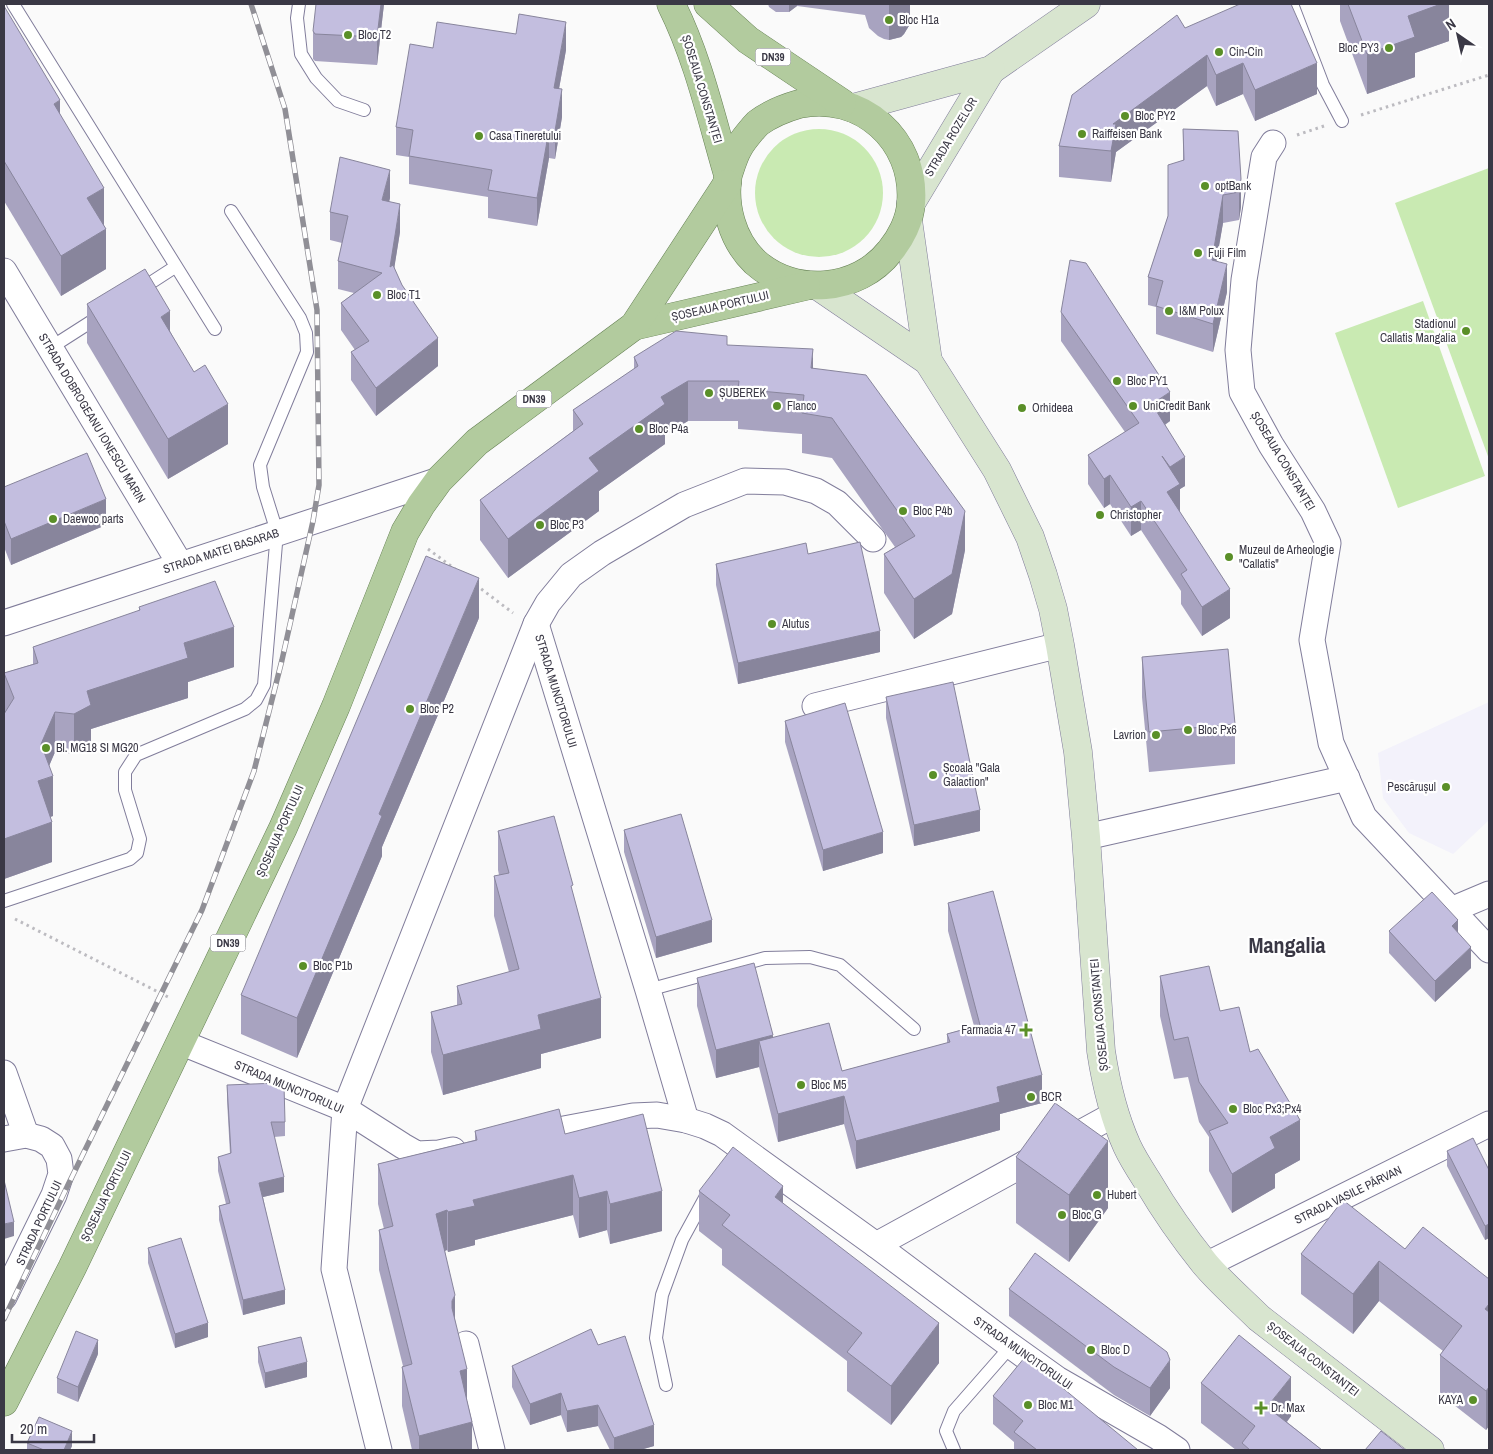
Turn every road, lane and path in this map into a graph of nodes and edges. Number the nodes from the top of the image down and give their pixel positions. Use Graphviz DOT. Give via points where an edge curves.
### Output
graph roads {
  1 [pos="13,4"];
  2 [pos="299,4"];
  3 [pos="671,4"];
  4 [pos="708,4"];
  5 [pos="1086,4"];
  6 [pos="1292,4"];
  7 [pos="991,70"];
  8 [pos="1489,75"];
  9 [pos="848,106"];
  10 [pos="364,110"];
  11 [pos="1342,121"];
  12 [pos="1273,143"];
  13 [pos="727,179"];
  14 [pos="231,211"];
  15 [pos="909,211"];
  16 [pos="175,267"];
  17 [pos="4,272"];
  18 [pos="812,286"];
  19 [pos="125,300"];
  20 [pos="108,310"];
  21 [pos="634,326"];
  22 [pos="215,329"];
  23 [pos="50,348"];
  24 [pos="928,361"];
  25 [pos="439,480"];
  26 [pos="277,532"];
  27 [pos="405,532"];
  28 [pos="873,540"];
  29 [pos="180,564"];
  30 [pos="460,573"];
  31 [pos="475,584"];
  32 [pos="4,623"];
  33 [pos="536,624"];
  34 [pos="1060,645"];
  35 [pos="815,706"];
  36 [pos="1347,778"];
  37 [pos="1086,837"];
  38 [pos="1489,894"];
  39 [pos="4,901"];
  40 [pos="1451,910"];
  41 [pos="12,918"];
  42 [pos="1489,950"];
  43 [pos="648,990"];
  44 [pos="195,1011"];
  45 [pos="914,1028"];
  46 [pos="180,1042"];
  47 [pos="4,1073"];
  48 [pos="345,1109"];
  49 [pos="1115,1114"];
  50 [pos="686,1120"];
  51 [pos="1489,1124"];
  52 [pos="15,1137"];
  53 [pos="507,1140"];
  54 [pos="478,1146"];
  55 [pos="713,1184"];
  56 [pos="876,1245"];
  57 [pos="1206,1264"];
  58 [pos="4,1297"];
  59 [pos="466,1344"];
  60 [pos="1011,1346"];
  61 [pos="666,1385"];
  62 [pos="4,1402"];
  63 [pos="379,1450"];
  64 [pos="492,1450"];
  65 [pos="954,1450"];
  66 [pos="1177,1450"];
  67 [pos="1430,1450"];
  1 -- 16 [label="lane"];
  2 -- 10 [label="lane" via="297,18 301,54 316,78 338,101"];
  3 -- 13 [label="main road, ȘOSEAUA CONSTANȚEI" via="699,75"];
  4 -- 9 [label="main road, DN39" via="748,40"];
  5 -- 7 [label="main road, STRADA ROZELOR"];
  6 -- 11 [label="lane" via="1323,85"];
  7 -- 9 [label="main road, STRADA ROZELOR"];
  7 -- 15 [label="main road, STRADA ROZELOR"];
  8 -- 11 [label="path"];
  9 -- 13 [label="main road" via="814,101 784,108 758,124 739,147"];
  9 -- 15 [label="main road" via="879,123 898,146 910,174"];
  11 -- 12 [label="path"];
  12 -- 36 [label="street, ȘOSEAUA CONSTANȚEI" via="1264,157 1244,280 1238,350 1242,392 1313,510 1328,543 1312,640 1331,743"];
  13 -- 18 [label="main road" via="728,212 737,239 755,262 779,278"];
  13 -- 21 [label="main road, ȘOSEAUA PORTULUI"];
  14 -- 26 [label="lane" via="300,318 306,333 308,352 260,466"];
  15 -- 18 [label="main road" via="898,242 883,260 842,284"];
  15 -- 24 [label="main road, ȘOSEAUA CONSTANȚEI"];
  16 -- 19 [label="lane"];
  16 -- 22 [label="lane"];
  17 -- 23 [label="street, STRADA DOBROGEANU IONESCU MARIN"];
  18 -- 21 [label="main road, ȘOSEAUA PORTULUI"];
  18 -- 24 [label="main road, ȘOSEAUA CONSTANȚEI"];
  20 -- 23 [label="lane"];
  21 -- 25 [label="main road, ȘOSEAUA PORTULUI / DN39" via="477,442"];
  23 -- 29 [label="street, STRADA DOBROGEANU IONESCU MARIN"];
  24 -- 34 [label="main road, ȘOSEAUA CONSTANȚEI" via="998,470 1030,537 1044,574"];
  25 -- 26 [label="street, STRADA MATEI BASARAB"];
  25 -- 27 [label="main road, ȘOSEAUA PORTULUI / DN39"];
  26 -- 29 [label="street, STRADA MATEI BASARAB"];
  26 -- 39 [label="lane" via="264,685 256,700 245,709 136,755 125,772 125,790 140,839 137,853 130,859"];
  27 -- 30 [label="path"];
  27 -- 44 [label="main road, ȘOSEAUA PORTULUI / DN39" via="336,706 283,828"];
  28 -- 33 [label="street, STRADA MUNCITORULUI" via="837,503 816,491 785,482 745,481 684,505 602,552 571,575"];
  29 -- 32 [label="street, STRADA MATEI BASARAB"];
  31 -- 33 [label="path" via="514,614"];
  33 -- 43 [label="street, STRADA MUNCITORULUI"];
  33 -- 48 [label="street"];
  34 -- 35 [label="street"];
  34 -- 37 [label="main road, ȘOSEAUA CONSTANȚEI" via="1078,752"];
  36 -- 37 [label="street"];
  36 -- 40 [label="street, ȘOSEAUA CONSTANȚEI" via="1364,817"];
  37 -- 49 [label="main road, ȘOSEAUA CONSTANȚEI" via="1101,1051"];
  38 -- 40 [label="street"];
  40 -- 42 [label="street, ȘOSEAUA CONSTANȚEI"];
  41 -- 44 [label="path"];
  43 -- 45 [label="lane" via="765,958 810,957 840,965"];
  43 -- 50 [label="street, STRADA MUNCITORULUI"];
  44 -- 46 [label="main road, ȘOSEAUA PORTULUI / DN39"];
  46 -- 48 [label="street, STRADA MUNCITORULUI"];
  46 -- 62 [label="main road, ȘOSEAUA PORTULUI / DN39"];
  47 -- 52 [label="street"];
  48 -- 54 [label="street, STRADA MUNCITORULUI" via="417,1154"];
  48 -- 63 [label="street" via="334,1269"];
  49 -- 56 [label="street"];
  49 -- 57 [label="main road, ȘOSEAUA CONSTANȚEI" via="1128,1148 1159,1200"];
  50 -- 53 [label="street, STRADA MUNCITORULUI" via="633,1116"];
  50 -- 56 [label="street, STRADA MUNCITORULUI" via="722,1134 735,1149"];
  51 -- 57 [label="street, STRADA VASILE PÂRVAN"];
  52 -- 58 [label="street, STRADA PORTULUI" via="41,1139 52,1146 59,1159 61,1174"];
  55 -- 61 [label="lane" via="682,1240 662,1295 656,1338"];
  56 -- 60 [label="street, STRADA MUNCITORULUI"];
  57 -- 67 [label="main road, ȘOSEAUA CONSTANȚEI" via="1259,1318"];
  59 -- 64 [label="street"];
  60 -- 65 [label="lane" via="954,1410 946,1431"];
  60 -- 66 [label="street, STRADA MUNCITORULUI" via="1057,1379"];
}
